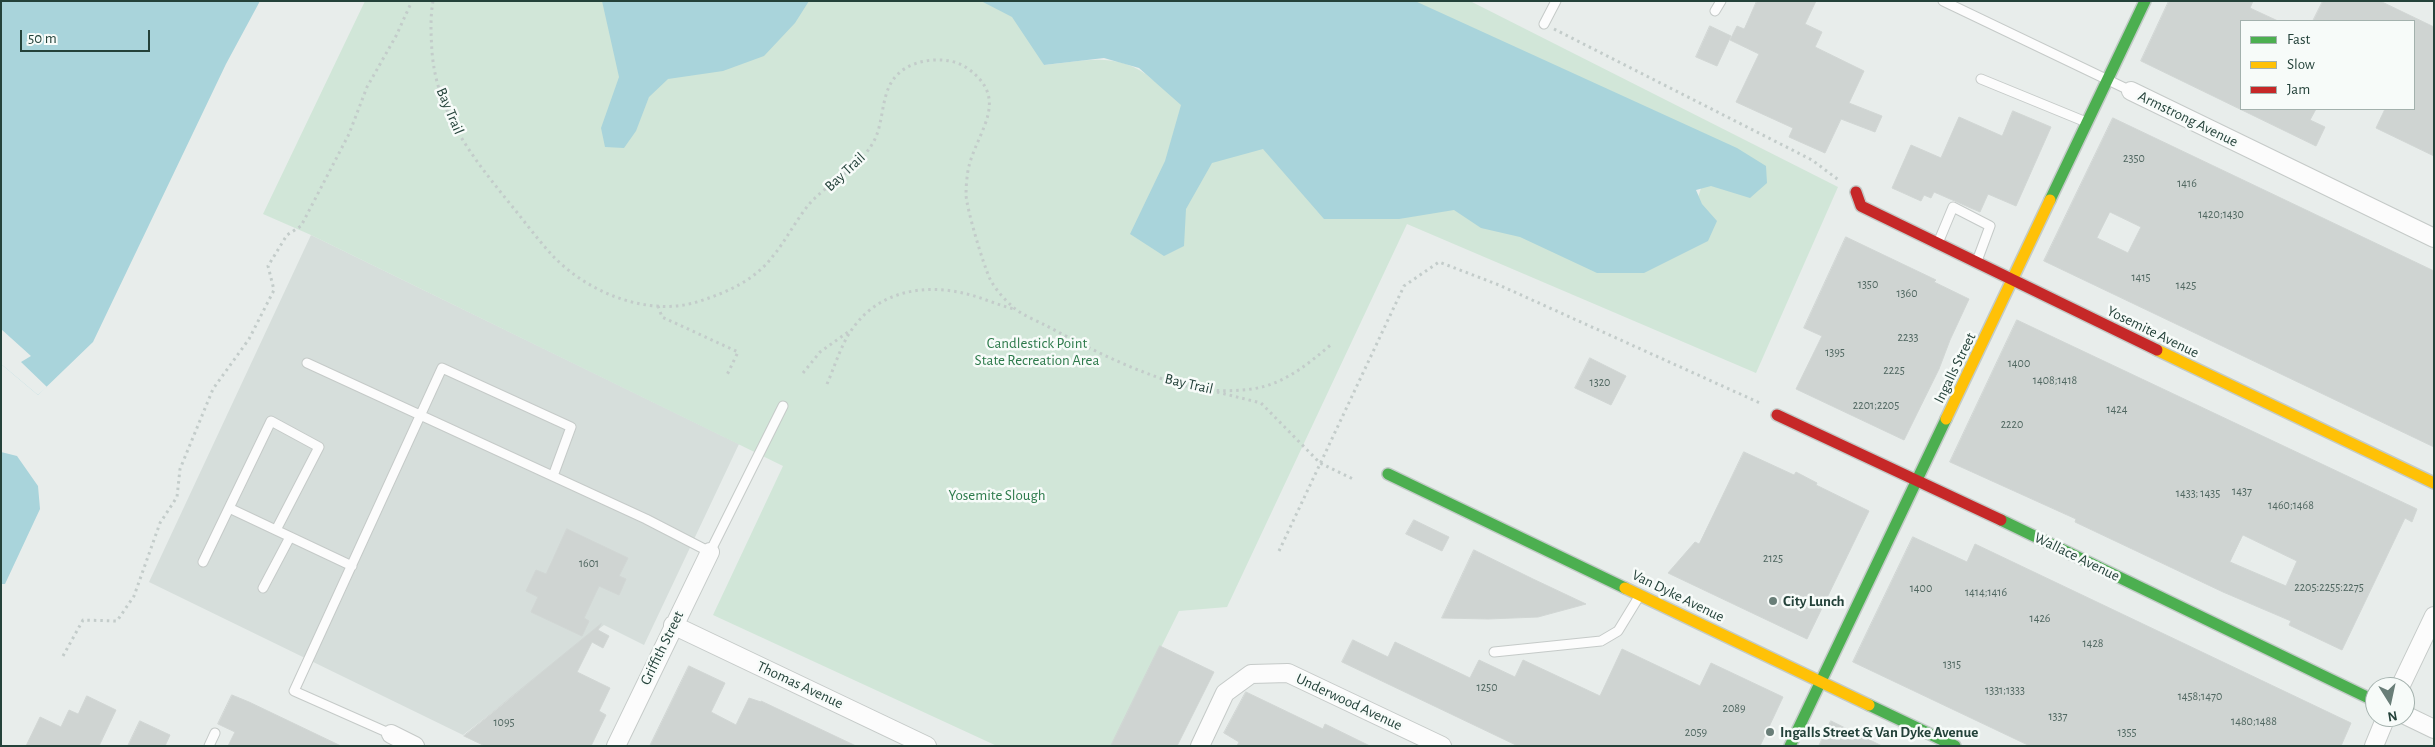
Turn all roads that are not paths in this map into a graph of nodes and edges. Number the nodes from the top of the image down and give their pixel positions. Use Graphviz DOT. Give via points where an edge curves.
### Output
graph roads {
  1 [pos="1556,1"];
  2 [pos="1721,1"];
  3 [pos="1943,1"];
  4 [pos="2145,1"];
  5 [pos="1715,11"];
  6 [pos="1544,24"];
  7 [pos="1982,79"];
  8 [pos="2107,80"];
  9 [pos="2131,91"];
  10 [pos="2087,122"];
  11 [pos="1856,192"];
  12 [pos="2434,238"];
  13 [pos="1937,244"];
  14 [pos="1976,264"];
  15 [pos="2012,281"];
  16 [pos="307,363"];
  17 [pos="783,406"];
  18 [pos="1777,415"];
  19 [pos="421,416"];
  20 [pos="1388,474"];
  21 [pos="553,476"];
  22 [pos="1917,481"];
  23 [pos="2434,483"];
  24 [pos="229,508"];
  25 [pos="276,530"];
  26 [pos="290,537"];
  27 [pos="710,552"];
  28 [pos="203,562"];
  29 [pos="352,566"];
  30 [pos="264,588"];
  31 [pos="1640,595"];
  32 [pos="2434,616"];
  33 [pos="673,625"];
  34 [pos="1494,652"];
  35 [pos="2405,677"];
  36 [pos="1821,681"];
  37 [pos="2365,696"];
  38 [pos="2415,720"];
  39 [pos="2382,727"];
  40 [pos="2434,729"];
  41 [pos="215,733"];
  42 [pos="391,734"];
  43 [pos="209,746"];
  44 [pos="415,746"];
  45 [pos="616,746"];
  46 [pos="927,746"];
  47 [pos="1200,746"];
  48 [pos="1442,746"];
  49 [pos="1790,746"];
  50 [pos="1955,746"];
  51 [pos="2374,746"];
  1 -- 6 [label="lane"];
  2 -- 5 [label="lane"];
  3 -- 8 [label="lane, Armstrong Avenue"];
  4 -- 8 [label="street, Ingalls Street"];
  7 -- 10 [label="lane"];
  8 -- 9 [label="lane, Armstrong Avenue"];
  8 -- 10 [label="street, Ingalls Street"];
  9 -- 12 [label="street, Armstrong Avenue"];
  10 -- 15 [label="street, Ingalls Street"];
  11 -- 13 [label="street, Yosemite Avenue" via="1861,206"];
  13 -- 14 [label="street, Yosemite Avenue"];
  13 -- 14 [label="lane" via="1953,208 1990,226"];
  14 -- 15 [label="street, Yosemite Avenue"];
  15 -- 22 [label="street, Ingalls Street"];
  15 -- 23 [label="street, Yosemite Avenue"];
  16 -- 19 [label="lane"];
  17 -- 27 [label="lane"];
  18 -- 22 [label="street, Wallace Avenue"];
  19 -- 21 [label="lane"];
  19 -- 21 [label="lane" via="442,368 571,426"];
  19 -- 29 [label="lane"];
  20 -- 31 [label="street, Van Dyke Avenue"];
  21 -- 27 [label="lane"];
  22 -- 36 [label="street, Ingalls Street"];
  22 -- 37 [label="street, Wallace Avenue"];
  24 -- 25 [label="lane"];
  24 -- 25 [label="lane" via="271,421 319,447"];
  24 -- 28 [label="lane"];
  25 -- 26 [label="lane"];
  26 -- 29 [label="lane"];
  26 -- 30 [label="lane"];
  27 -- 33 [label="street, Griffith Street"];
  29 -- 42 [label="lane" via="294,691"];
  31 -- 34 [label="lane" via="1618,631 1601,641"];
  31 -- 36 [label="street, Van Dyke Avenue"];
  32 -- 35 [label="street"];
  33 -- 45 [label="street, Griffith Street"];
  33 -- 46 [label="street, Thomas Avenue"];
  36 -- 49 [label="street, Ingalls Street"];
  36 -- 50 [label="street, Van Dyke Avenue"];
  38 -- 40 [label="street"];
  39 -- 51 [label="street"];
  41 -- 43 [label="lane"];
  42 -- 44 [label="street"];
  47 -- 48 [label="street, Underwood Avenue" via="1225,693 1251,674 1288,673"];
}
